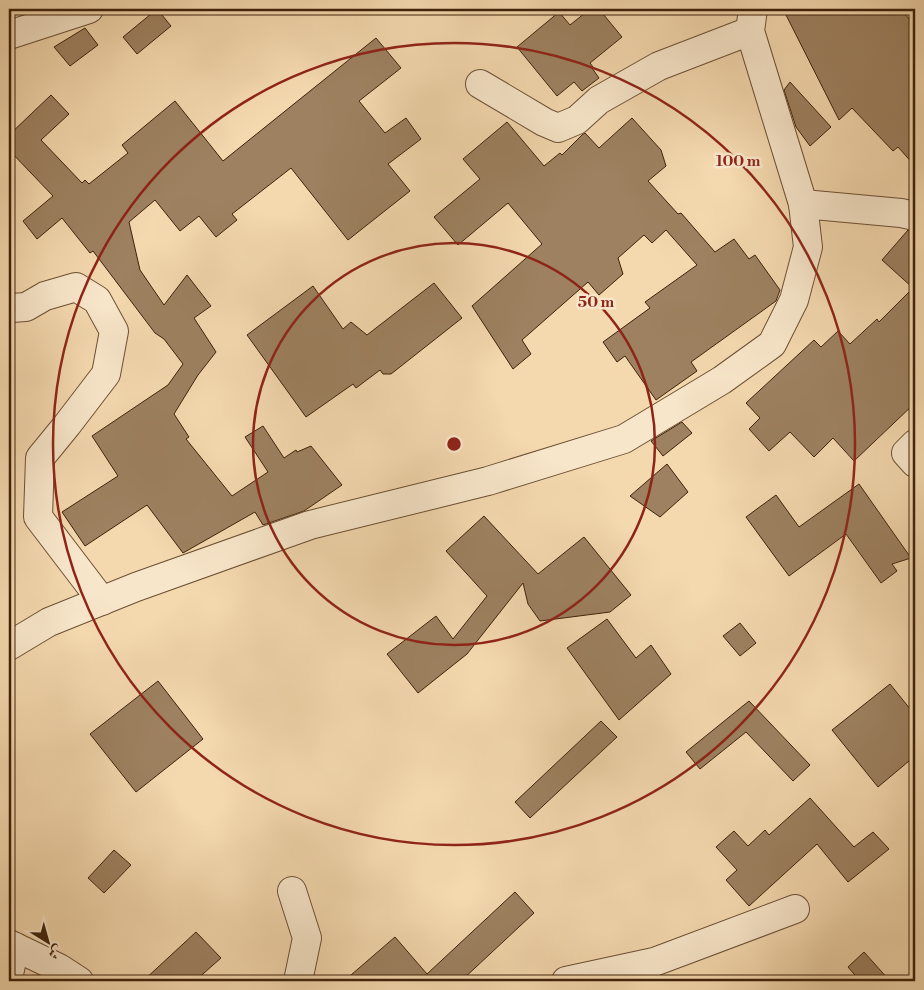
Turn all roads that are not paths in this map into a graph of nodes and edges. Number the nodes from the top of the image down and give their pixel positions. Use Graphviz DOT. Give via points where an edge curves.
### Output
graph roads {
  1 [pos="89,9"];
  2 [pos="751,20"];
  3 [pos="9,35"];
  4 [pos="480,84"];
  5 [pos="803,204"];
  6 [pos="915,216"];
  7 [pos="9,306"];
  8 [pos="915,444"];
  9 [pos="915,463"];
  10 [pos="102,601"];
  11 [pos="9,646"];
  12 [pos="292,891"];
  13 [pos="795,909"];
  14 [pos="12,946"];
  15 [pos="9,974"];
  16 [pos="79,981"];
  17 [pos="298,981"];
  18 [pos="566,981"];
  1 -- 3 [label="street"];
  2 -- 4 [label="street" via="659,66 599,100 577,120 558,128"];
  2 -- 5 [label="street"];
  5 -- 6 [label="street"];
  5 -- 10 [label="street" via="808,247 794,300 772,344 722,380 624,438 488,481 310,525"];
  7 -- 10 [label="street" via="26,308 45,296 76,287 97,300 114,331 106,374 40,458 38,517"];
  8 -- 9 [label="street" via="906,453"];
  10 -- 11 [label="street" via="49,622"];
  12 -- 17 [label="street" via="308,938"];
  13 -- 18 [label="street" via="654,962"];
  14 -- 15 [label="street"];
  14 -- 16 [label="street"];
}
